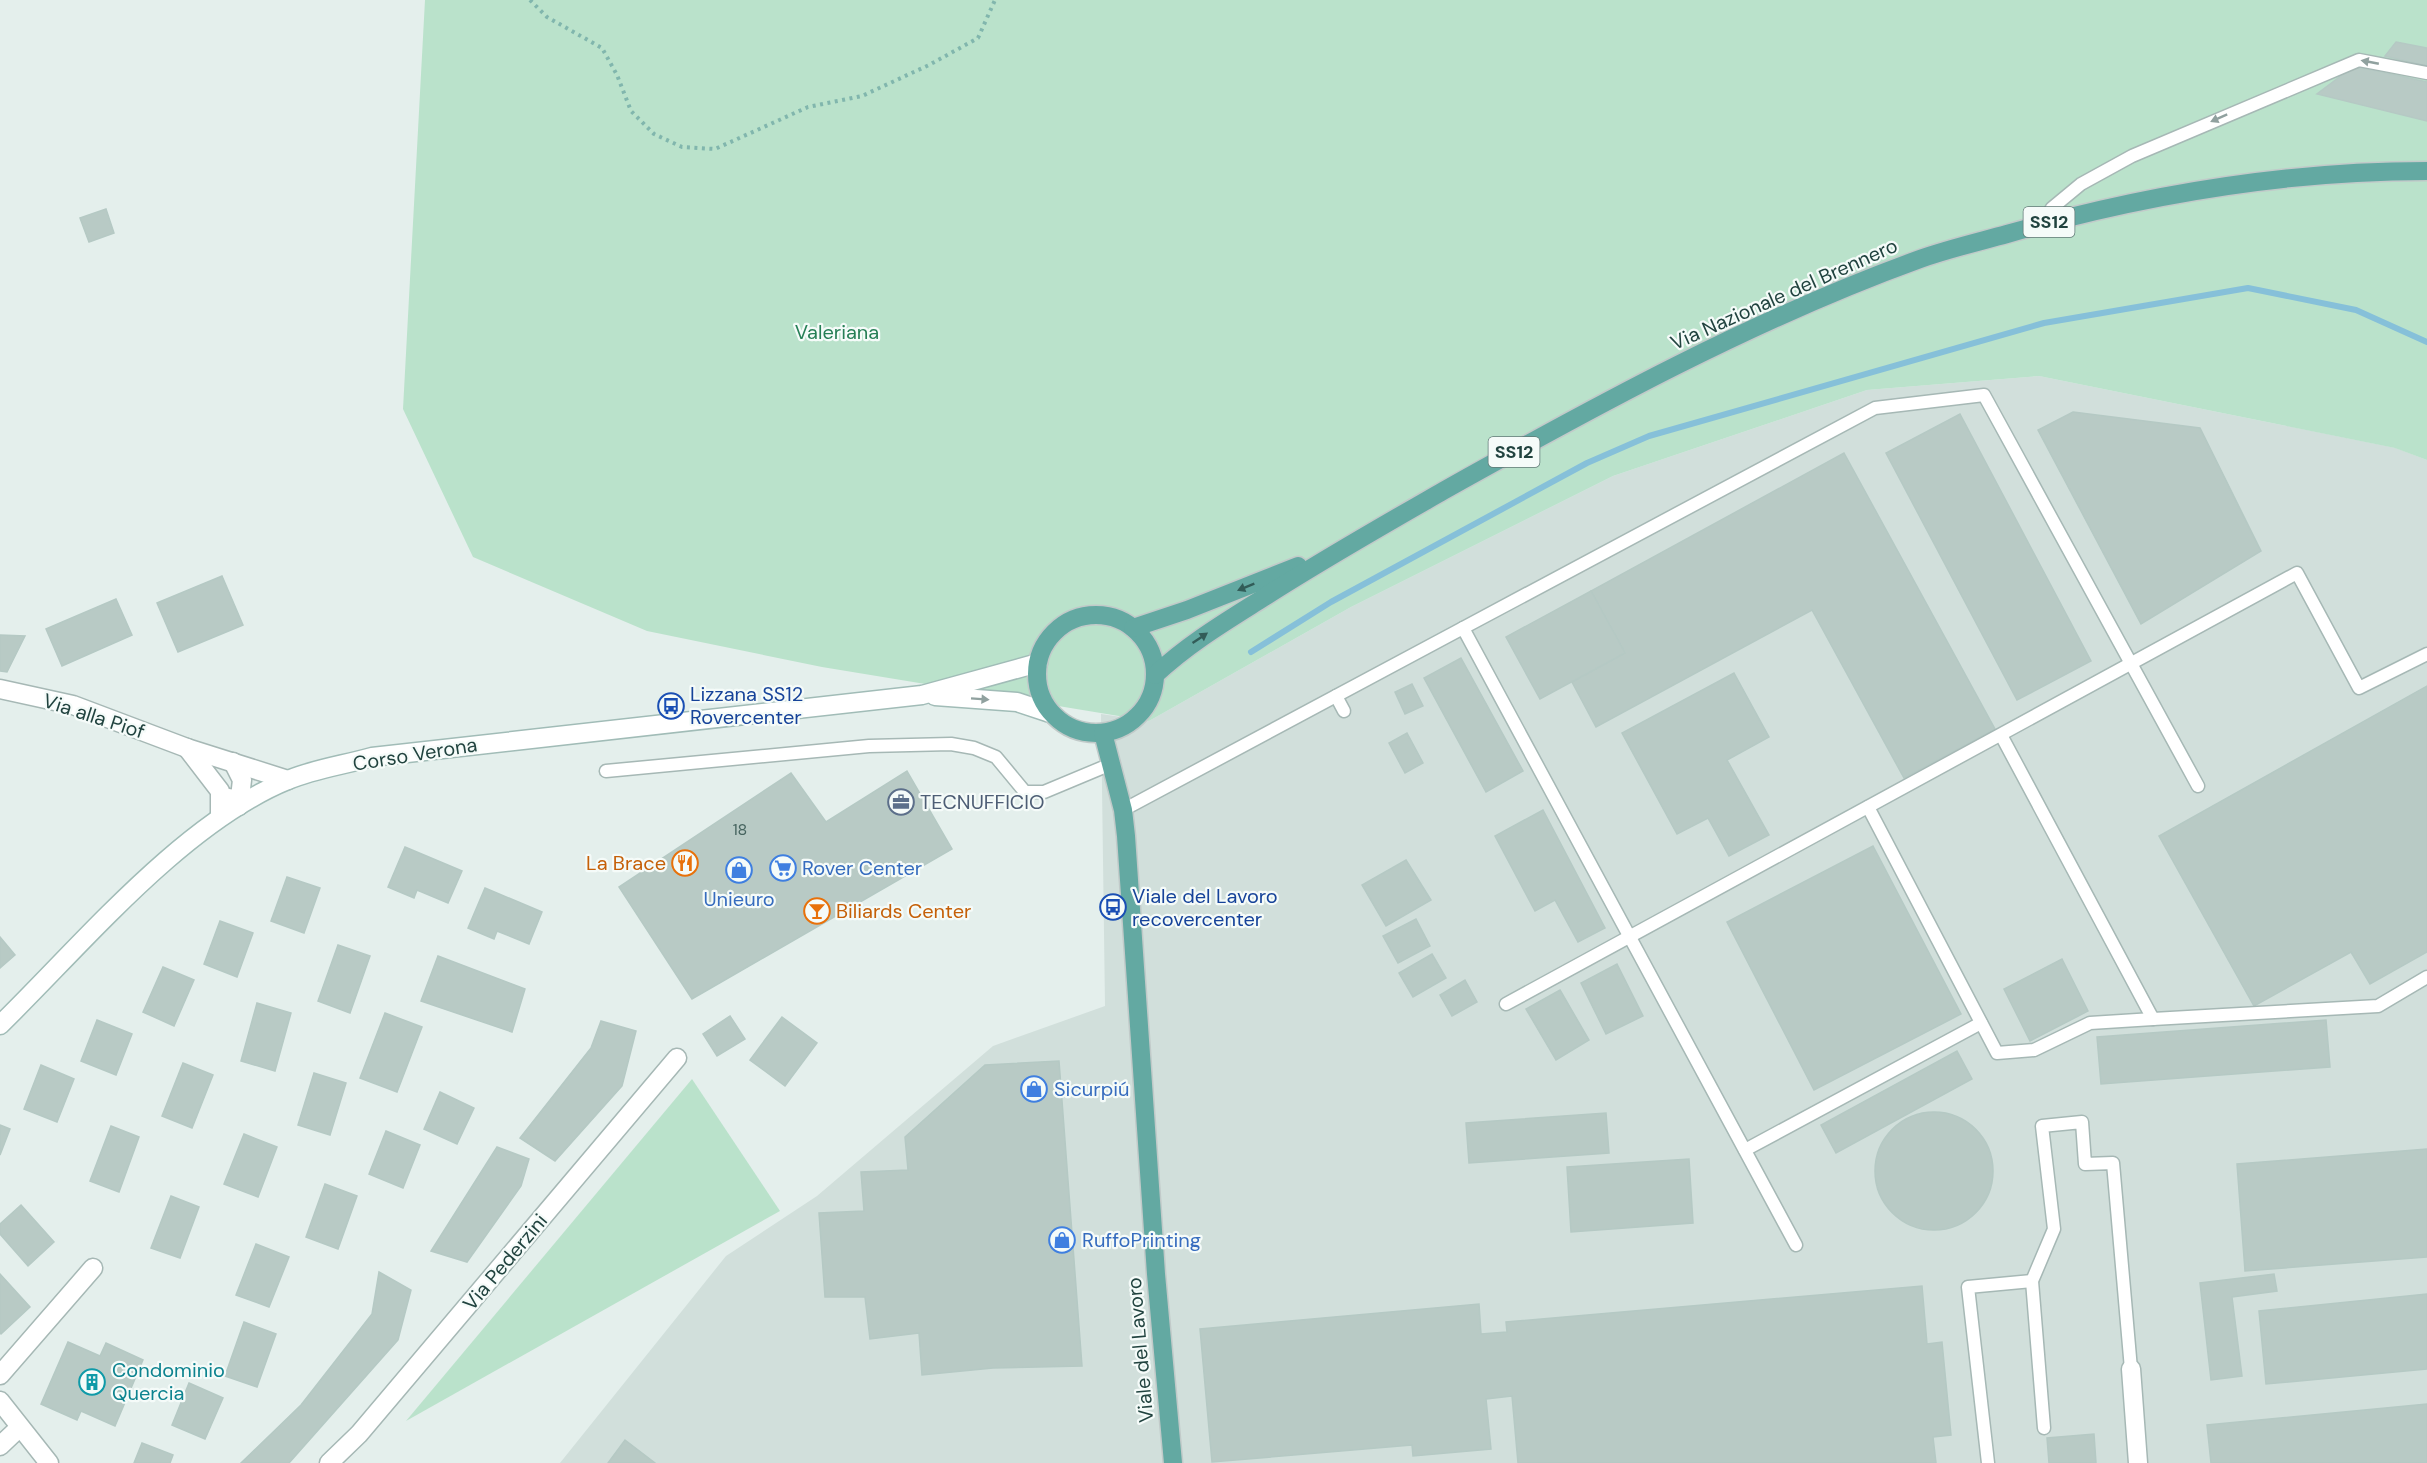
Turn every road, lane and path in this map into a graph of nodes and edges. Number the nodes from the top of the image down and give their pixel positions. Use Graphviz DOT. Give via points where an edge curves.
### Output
graph roads {
  1 [pos="530,0"];
  2 [pos="994,0"];
  3 [pos="2427,73"];
  4 [pos="2427,171"];
  5 [pos="2043,224"];
  6 [pos="1339,550"];
  7 [pos="1133,628"];
  8 [pos="1463,628"];
  9 [pos="2427,654"];
  10 [pos="1038,663"];
  11 [pos="2131,664"];
  12 [pos="1155,675"];
  13 [pos="0,689"];
  14 [pos="922,695"];
  15 [pos="1336,696"];
  16 [pos="1344,711"];
  17 [pos="1050,712"];
  18 [pos="1104,733"];
  19 [pos="2001,735"];
  20 [pos="188,748"];
  21 [pos="233,762"];
  22 [pos="1111,764"];
  23 [pos="606,771"];
  24 [pos="288,780"];
  25 [pos="2198,786"];
  26 [pos="220,792"];
  27 [pos="239,806"];
  28 [pos="1868,807"];
  29 [pos="1123,810"];
  30 [pos="220,817"];
  31 [pos="1630,937"];
  32 [pos="2427,978"];
  33 [pos="1506,1004"];
  34 [pos="2153,1019"];
  35 [pos="1982,1023"];
  36 [pos="0,1025"];
  37 [pos="677,1058"];
  38 [pos="1745,1150"];
  39 [pos="1796,1245"];
  40 [pos="93,1268"];
  41 [pos="2032,1281"];
  42 [pos="2131,1369"];
  43 [pos="0,1375"];
  44 [pos="0,1401"];
  45 [pos="19,1428"];
  46 [pos="2044,1428"];
  47 [pos="0,1446"];
  48 [pos="49,1463"];
  49 [pos="329,1463"];
  50 [pos="1173,1463"];
  51 [pos="1988,1463"];
  52 [pos="2138,1463"];
  1 -- 2 [label="path" via="548,17 602,48 631,111 654,134 682,147 715,149 808,107 862,96 929,65 978,38"];
  3 -- 5 [label="lane, one-way" via="2359,60 2132,156 2080,184 2052,208"];
  4 -- 5 [label="main road, Via Nazionale del Brennero / SS12" via="2331,174 2180,194"];
  5 -- 6 [label="main road, Via Nazionale del Brennero / SS12" via="1923,258 1842,289 1669,370"];
  6 -- 7 [label="main road, Via Nazionale del Brennero / SS12, one-way"];
  12 -- 6 [label="main road, Via Nazionale del Brennero / SS12, one-way" via="1181,650"];
  7 -- 10 [label="main road" via="1115,618 1095,615 1075,619 1058,629 1045,645"];
  7 -- 12 [label="main road" via="1149,649"];
  8 -- 11 [label="lane" via="1875,408 1984,395"];
  8 -- 15 [label="lane"];
  8 -- 31 [label="lane"];
  9 -- 11 [label="lane" via="2359,687 2297,573"];
  10 -- 14 [label="street"];
  10 -- 17 [label="main road" via="1039,689"];
  11 -- 19 [label="lane"];
  11 -- 25 [label="lane"];
  12 -- 18 [label="main road" via="1152,696 1140,714 1124,727"];
  13 -- 20 [label="street, Via alla Piof" via="73,705"];
  14 -- 17 [label="street, one-way" via="1017,702"];
  14 -- 24 [label="street, Corso Verona" via="372,757"];
  15 -- 16 [label="lane"];
  15 -- 29 [label="lane"];
  17 -- 18 [label="main road" via="1066,725 1084,732"];
  18 -- 22 [label="main road, Viale del Lavoro"];
  19 -- 28 [label="lane"];
  19 -- 34 [label="lane"];
  20 -- 21 [label="street, Via alla Piof"];
  20 -- 26 [label="street"];
  21 -- 24 [label="street, Via alla Piof"];
  21 -- 27 [label="street" via="242,780"];
  22 -- 23 [label="lane" via="1044,792 1025,792 996,757 951,744 869,746"];
  22 -- 29 [label="main road, Viale del Lavoro"];
  24 -- 27 [label="street, Corso Verona"];
  26 -- 27 [label="street"];
  26 -- 30 [label="street"];
  27 -- 30 [label="street, Corso Verona"];
  28 -- 31 [label="lane"];
  28 -- 35 [label="lane"];
  29 -- 50 [label="main road, Viale del Lavoro"];
  30 -- 36 [label="street, Corso Verona" via="136,890"];
  31 -- 33 [label="lane"];
  31 -- 38 [label="lane"];
  32 -- 34 [label="lane" via="2378,1006"];
  34 -- 35 [label="lane" via="2090,1023 2034,1050 1998,1053"];
  35 -- 38 [label="lane"];
  37 -- 49 [label="street, Via Pederzini" via="359,1434"];
  38 -- 39 [label="lane"];
  40 -- 43 [label="street"];
  41 -- 42 [label="lane" via="2054,1229 2042,1126 2082,1122 2085,1164 2113,1163"];
  41 -- 46 [label="lane"];
  41 -- 51 [label="lane" via="1968,1287"];
  42 -- 52 [label="street"];
  44 -- 45 [label="street"];
  45 -- 47 [label="street"];
  45 -- 48 [label="street"];
}
